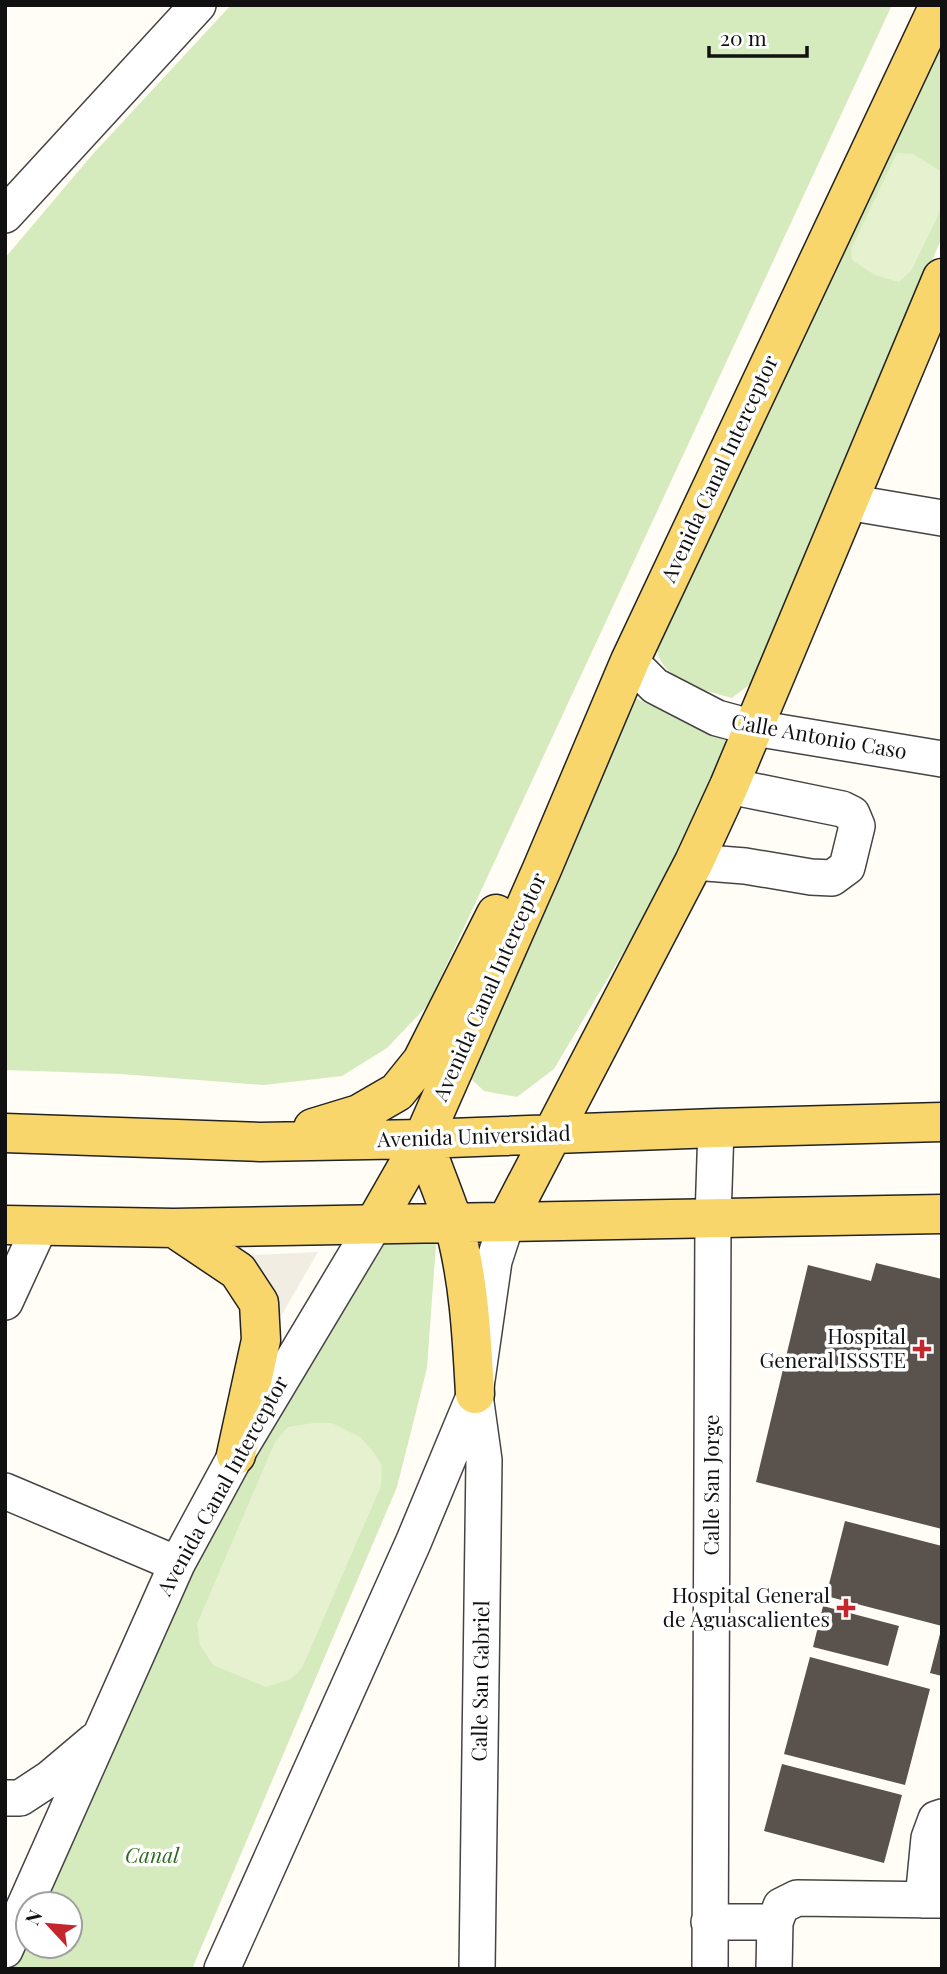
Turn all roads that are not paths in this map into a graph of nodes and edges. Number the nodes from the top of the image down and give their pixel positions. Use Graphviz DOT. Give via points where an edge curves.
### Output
graph roads {
  1 [pos="198,5"];
  2 [pos="939,5"];
  3 [pos="5,215"];
  4 [pos="941,280"];
  5 [pos="847,502"];
  6 [pos="942,518"];
  7 [pos="630,662"];
  8 [pos="754,728"];
  9 [pos="942,759"];
  10 [pos="729,786"];
  11 [pos="694,862"];
  12 [pos="542,869"];
  13 [pos="942,1122"];
  14 [pos="716,1128"];
  15 [pos="5,1133"];
  16 [pos="551,1135"];
  17 [pos="423,1139"];
  18 [pos="260,1142"];
  19 [pos="942,1214"];
  20 [pos="713,1218"];
  21 [pos="507,1221"];
  22 [pos="453,1222"];
  23 [pos="375,1223"];
  24 [pos="22,1226"];
  25 [pos="174,1228"];
  26 [pos="5,1302"];
  27 [pos="475,1394"];
  28 [pos="236,1455"];
  29 [pos="5,1491"];
  30 [pos="177,1564"];
  31 [pos="100,1737"];
  32 [pos="10,1804"];
  33 [pos="942,1817"];
  34 [pos="932,1900"];
  35 [pos="709,1922"];
  36 [pos="775,1922"];
  37 [pos="6,1942"];
  38 [pos="222,1969"];
  39 [pos="477,1969"];
  40 [pos="710,1969"];
  41 [pos="774,1969"];
  1 -- 3 [label="street"];
  2 -- 7 [label="main road, Avenida Canal Interceptor"];
  4 -- 5 [label="main road"];
  5 -- 6 [label="street"];
  5 -- 8 [label="main road"];
  7 -- 8 [label="street, Calle Antonio Caso" via="655,686 717,718"];
  7 -- 12 [label="main road, Avenida Canal Interceptor"];
  8 -- 9 [label="street, Calle Antonio Caso"];
  8 -- 10 [label="main road"];
  10 -- 11 [label="main road"];
  10 -- 11 [label="street" via="852,814 857,826 847,867 832,877 811,877"];
  11 -- 16 [label="main road"];
  12 -- 17 [label="main road, Avenida Canal Interceptor"];
  12 -- 18 [label="main road" via="500,906 422,1061 397,1092 359,1114"];
  13 -- 14 [label="main road, Avenida Universidad"];
  14 -- 16 [label="main road, Avenida Universidad"];
  14 -- 20 [label="street, Calle San Jorge"];
  15 -- 18 [label="main road, Avenida Universidad"];
  16 -- 17 [label="main road, Avenida Universidad"];
  16 -- 21 [label="main road"];
  17 -- 18 [label="main road, Avenida Universidad"];
  17 -- 22 [label="main road"];
  17 -- 23 [label="main road, Avenida Canal Interceptor"];
  19 -- 20 [label="main road"];
  20 -- 21 [label="main road"];
  20 -- 35 [label="street, Calle San Jorge"];
  21 -- 22 [label="main road"];
  21 -- 27 [label="street" via="494,1261"];
  22 -- 23 [label="main road"];
  22 -- 27 [label="main road" via="472,1330"];
  23 -- 25 [label="main road"];
  23 -- 28 [label="street, Avenida Canal Interceptor"];
  24 -- 25 [label="main road"];
  24 -- 26 [label="street"];
  25 -- 28 [label="main road" via="238,1271 259,1303 261,1340"];
  27 -- 38 [label="street" via="413,1544"];
  27 -- 39 [label="street, Calle San Gabriel" via="484,1460"];
  28 -- 30 [label="street, Avenida Canal Interceptor"];
  29 -- 30 [label="street"];
  30 -- 31 [label="street, Avenida Canal Interceptor"];
  31 -- 32 [label="street"];
  31 -- 37 [label="street, Avenida Canal Interceptor"];
  33 -- 34 [label="street" via="936,1819 929,1838"];
  34 -- 36 [label="street" via="797,1898 781,1906"];
  35 -- 36 [label="street"];
  35 -- 40 [label="street, Calle San Jorge"];
  36 -- 41 [label="street"];
}
